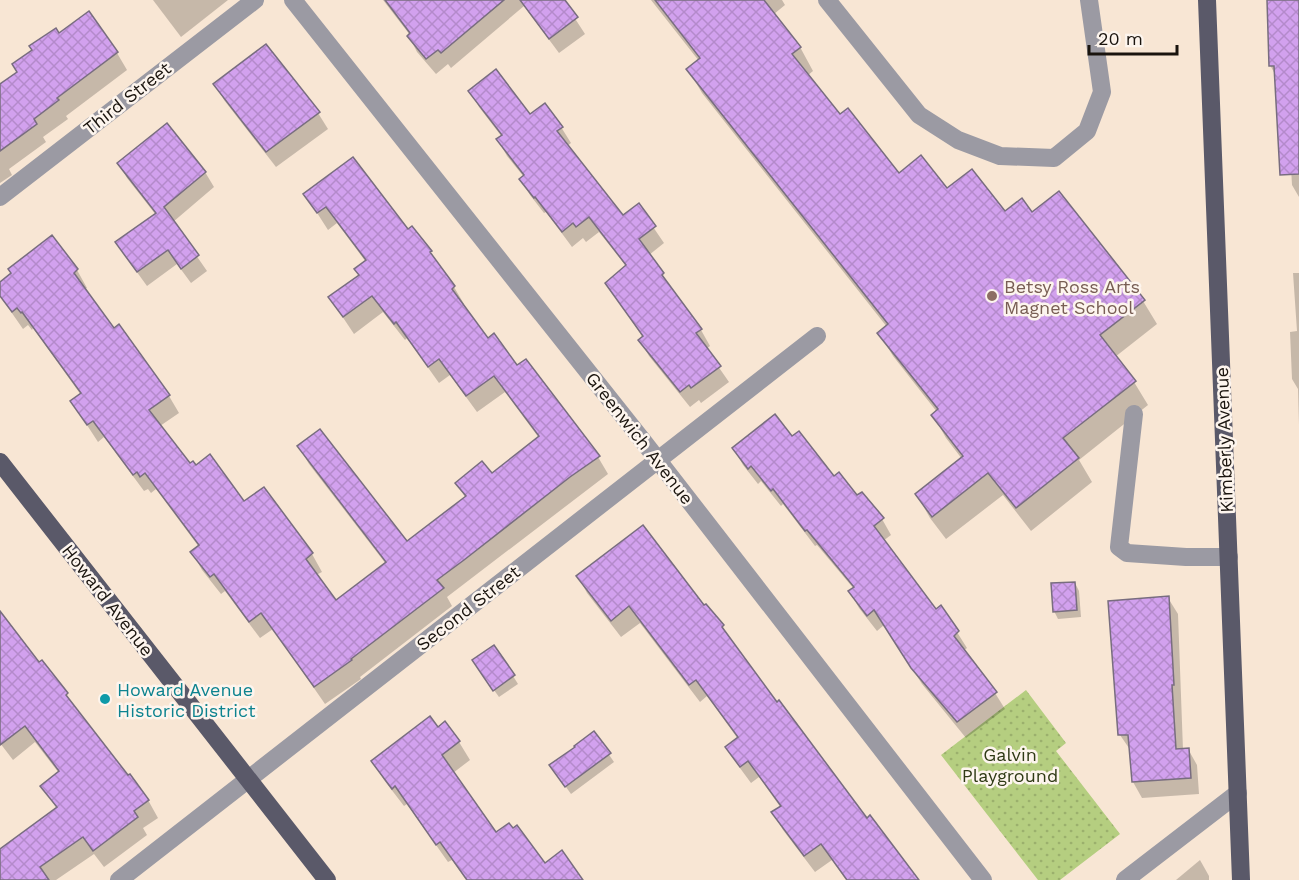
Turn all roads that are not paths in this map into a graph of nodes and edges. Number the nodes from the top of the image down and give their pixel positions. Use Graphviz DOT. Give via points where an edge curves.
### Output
graph roads {
  1 [pos="255,0"];
  2 [pos="293,0"];
  3 [pos="827,0"];
  4 [pos="1089,0"];
  5 [pos="1206,0"];
  6 [pos="0,197"];
  7 [pos="817,336"];
  8 [pos="1134,414"];
  9 [pos="657,459"];
  10 [pos="0,462"];
  11 [pos="1229,556"];
  12 [pos="248,779"];
  13 [pos="1238,794"];
  14 [pos="119,880"];
  15 [pos="327,880"];
  16 [pos="983,880"];
  17 [pos="1125,880"];
  18 [pos="1241,880"];
  1 -- 6 [label="street, Third Street"];
  2 -- 9 [label="street, Greenwich Avenue"];
  3 -- 4 [label="street" via="919,115 958,140 1000,156 1054,158 1087,131 1102,92"];
  5 -- 11 [label="main road, Kimberly Avenue"];
  7 -- 9 [label="street, Second Street"];
  8 -- 11 [label="street" via="1119,547 1127,554"];
  9 -- 12 [label="street, Second Street"];
  9 -- 16 [label="street, Greenwich Avenue"];
  10 -- 12 [label="main road, Howard Avenue"];
  11 -- 13 [label="main road, Kimberly Avenue"];
  12 -- 14 [label="street, Second Street"];
  12 -- 15 [label="main road, Howard Avenue"];
  13 -- 17 [label="street"];
  13 -- 18 [label="main road, Kimberly Avenue"];
}
